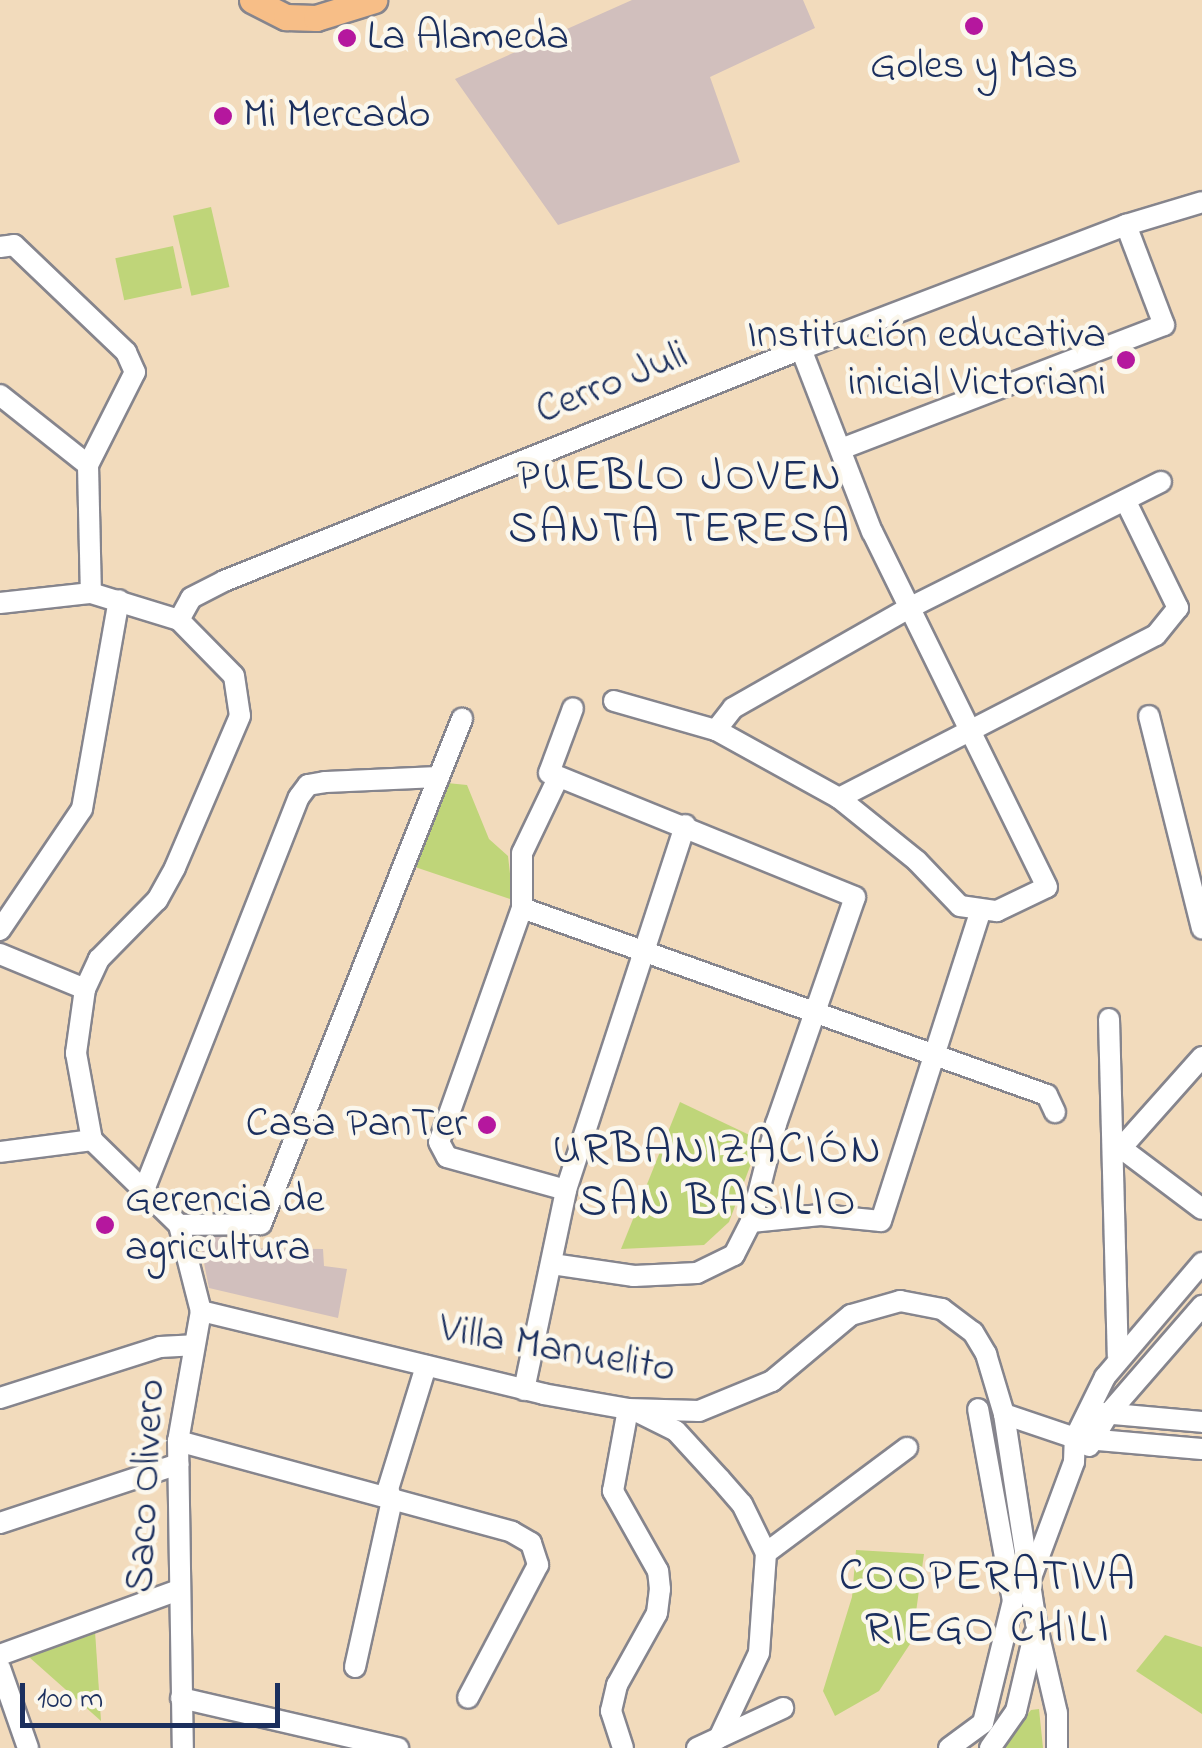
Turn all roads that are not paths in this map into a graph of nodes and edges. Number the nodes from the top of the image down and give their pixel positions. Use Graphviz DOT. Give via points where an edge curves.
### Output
graph roads {
  1 [pos="252,0"];
  2 [pos="374,0"];
  3 [pos="1202,202"];
  4 [pos="1126,225"];
  5 [pos="1,247"];
  6 [pos="802,349"];
  7 [pos="3,403"];
  8 [pos="841,449"];
  9 [pos="88,466"];
  10 [pos="1161,482"];
  11 [pos="1124,500"];
  12 [pos="91,593"];
  13 [pos="119,600"];
  14 [pos="0,603"];
  15 [pos="907,609"];
  16 [pos="178,620"];
  17 [pos="614,700"];
  18 [pos="573,708"];
  19 [pos="1149,716"];
  20 [pos="462,719"];
  21 [pos="968,727"];
  22 [pos="716,730"];
  23 [pos="440,777"];
  24 [pos="558,778"];
  25 [pos="839,798"];
  26 [pos="685,825"];
  27 [pos="522,908"];
  28 [pos="980,912"];
  29 [pos="1202,929"];
  30 [pos="0,930"];
  31 [pos="641,950"];
  32 [pos="0,954"];
  33 [pos="85,989"];
  34 [pos="816,1009"];
  35 [pos="1109,1019"];
  36 [pos="936,1056"];
  37 [pos="1202,1057"];
  38 [pos="1055,1112"];
  39 [pos="92,1140"];
  40 [pos="0,1152"];
  41 [pos="1117,1153"];
  42 [pos="144,1190"];
  43 [pos="566,1190"];
  44 [pos="1202,1208"];
  45 [pos="751,1222"];
  46 [pos="179,1225"];
  47 [pos="1202,1263"];
  48 [pos="552,1264"];
  49 [pos="1202,1306"];
  50 [pos="200,1311"];
  51 [pos="193,1345"];
  52 [pos="1118,1356"];
  53 [pos="426,1366"];
  54 [pos="524,1390"];
  55 [pos="0,1398"];
  56 [pos="978,1409"];
  57 [pos="628,1410"];
  58 [pos="1109,1413"];
  59 [pos="1004,1414"];
  60 [pos="1087,1414"];
  61 [pos="1202,1422"];
  62 [pos="1066,1432"];
  63 [pos="1097,1438"];
  64 [pos="178,1441"];
  65 [pos="907,1448"];
  66 [pos="1202,1449"];
  67 [pos="1074,1462"];
  68 [pos="178,1464"];
  69 [pos="392,1500"];
  70 [pos="0,1523"];
  71 [pos="766,1553"];
  72 [pos="1031,1576"];
  73 [pos="179,1590"];
  74 [pos="1036,1623"];
  75 [pos="0,1654"];
  76 [pos="354,1667"];
  77 [pos="0,1668"];
  78 [pos="181,1698"];
  79 [pos="468,1698"];
  80 [pos="783,1708"];
  81 [pos="306,1738"];
  82 [pos="719,1738"];
  83 [pos="1060,1747"];
  84 [pos="28,1748"];
  85 [pos="184,1748"];
  86 [pos="398,1748"];
  87 [pos="623,1748"];
  88 [pos="697,1748"];
  89 [pos="949,1748"];
  90 [pos="990,1748"];
  1 -- 2 [label="main road" via="286,17 316,18"];
  3 -- 4 [label="street, Cerro Juli"];
  4 -- 6 [label="street, Cerro Juli"];
  4 -- 8 [label="street" via="1164,326"];
  5 -- 9 [label="street" via="14,245 126,352 135,372"];
  6 -- 8 [label="street"];
  6 -- 16 [label="street, Cerro Juli" via="200,591"];
  7 -- 9 [label="street"];
  8 -- 15 [label="street"];
  9 -- 12 [label="street"];
  10 -- 11 [label="street"];
  11 -- 15 [label="street"];
  11 -- 21 [label="street" via="1178,608 1156,635"];
  12 -- 13 [label="street"];
  12 -- 14 [label="street"];
  13 -- 16 [label="street"];
  13 -- 30 [label="street" via="82,809"];
  15 -- 21 [label="street"];
  15 -- 22 [label="street" via="733,708"];
  16 -- 33 [label="street" via="234,676 240,716 176,868 157,900 108,946"];
  17 -- 22 [label="street"];
  18 -- 24 [label="street" via="546,770"];
  19 -- 29 [label="street"];
  20 -- 23 [label="street"];
  21 -- 25 [label="street"];
  21 -- 28 [label="street" via="1047,878 1038,891"];
  22 -- 25 [label="street"];
  23 -- 42 [label="street" via="308,785"];
  23 -- 46 [label="street" via="261,1224"];
  24 -- 26 [label="street"];
  24 -- 27 [label="street" via="522,853"];
  25 -- 28 [label="street" via="917,860 951,901"];
  26 -- 31 [label="street"];
  26 -- 34 [label="street" via="856,898"];
  27 -- 31 [label="street"];
  27 -- 43 [label="street" via="439,1142 447,1157"];
  28 -- 36 [label="street"];
  31 -- 34 [label="street"];
  31 -- 43 [label="street"];
  32 -- 33 [label="street"];
  33 -- 39 [label="street" via="76,1053"];
  34 -- 36 [label="street"];
  34 -- 45 [label="street"];
  35 -- 41 [label="street"];
  36 -- 38 [label="street" via="1046,1094"];
  36 -- 45 [label="street" via="880,1221 821,1216"];
  37 -- 41 [label="street"];
  39 -- 40 [label="street"];
  39 -- 42 [label="street"];
  41 -- 44 [label="street"];
  41 -- 52 [label="street"];
  42 -- 46 [label="street"];
  43 -- 48 [label="street"];
  45 -- 48 [label="street" via="734,1255 698,1272 634,1276"];
  46 -- 50 [label="street, Saco Olivero"];
  47 -- 52 [label="street"];
  48 -- 54 [label="street"];
  49 -- 58 [label="street"];
  50 -- 51 [label="street, Saco Olivero"];
  50 -- 53 [label="street, Villa Manuelito"];
  51 -- 55 [label="street" via="160,1347"];
  51 -- 64 [label="street, Saco Olivero"];
  52 -- 60 [label="street"];
  53 -- 54 [label="street, Villa Manuelito"];
  53 -- 69 [label="street" via="388,1490"];
  54 -- 57 [label="street, Villa Manuelito"];
  56 -- 89 [label="street" via="1013,1601 983,1723"];
  57 -- 59 [label="street, Villa Manuelito" via="699,1411 752,1393 851,1315 900,1301 942,1310 972,1332 986,1354"];
  57 -- 71 [label="street" via="658,1419 691,1448 742,1504"];
  57 -- 87 [label="street" via="614,1491 658,1571 660,1589 657,1613 610,1711"];
  58 -- 60 [label="street"];
  58 -- 61 [label="street"];
  58 -- 63 [label="street"];
  59 -- 62 [label="street"];
  59 -- 72 [label="street, Villa Manuelito"];
  60 -- 62 [label="street"];
  62 -- 63 [label="street"];
  62 -- 67 [label="street"];
  63 -- 66 [label="street"];
  63 -- 67 [label="street"];
  64 -- 68 [label="street, Saco Olivero"];
  64 -- 69 [label="street"];
  65 -- 71 [label="street"];
  67 -- 72 [label="street"];
  68 -- 70 [label="street"];
  68 -- 73 [label="street, Saco Olivero"];
  69 -- 76 [label="street"];
  69 -- 79 [label="street" via="512,1532 540,1558"];
  71 -- 82 [label="street" via="759,1654"];
  72 -- 74 [label="street, Villa Manuelito"];
  73 -- 75 [label="street"];
  73 -- 78 [label="street, Saco Olivero"];
  74 -- 83 [label="street"];
  74 -- 90 [label="street" via="1016,1711"];
  77 -- 84 [label="street"];
  78 -- 81 [label="street"];
  78 -- 85 [label="street, Saco Olivero"];
  80 -- 82 [label="street"];
  81 -- 86 [label="street"];
  82 -- 88 [label="street"];
}
